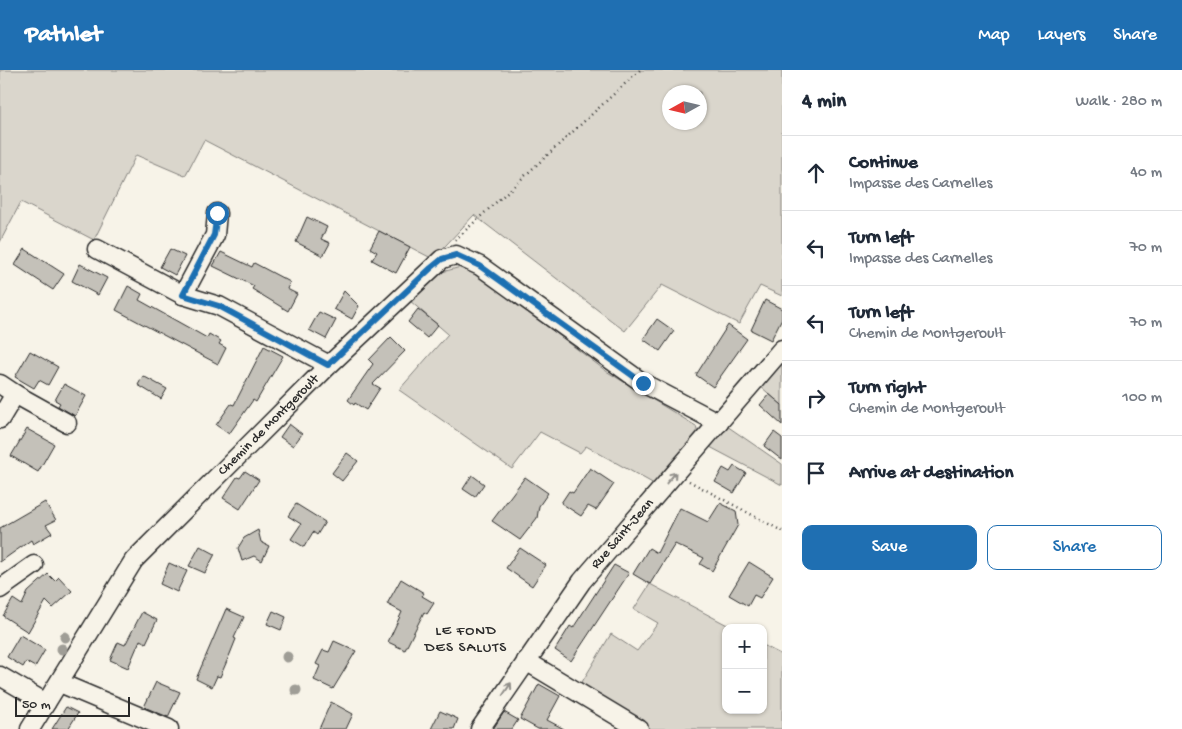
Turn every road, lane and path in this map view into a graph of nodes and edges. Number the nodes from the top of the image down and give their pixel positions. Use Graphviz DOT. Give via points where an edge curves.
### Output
graph roads {
  1 [pos="640,70"];
  2 [pos="217,213"];
  3 [pos="97,249"];
  4 [pos="456,255"];
  5 [pos="183,295"];
  6 [pos="782,349"];
  7 [pos="328,365"];
  8 [pos="0,384"];
  9 [pos="15,394"];
  10 [pos="0,419"];
  11 [pos="67,423"];
  12 [pos="720,423"];
  13 [pos="674,473"];
  14 [pos="782,531"];
  15 [pos="34,565"];
  16 [pos="0,589"];
  17 [pos="526,661"];
  18 [pos="0,676"];
  19 [pos="60,683"];
  20 [pos="46,703"];
  21 [pos="30,729"];
  22 [pos="169,729"];
  23 [pos="480,729"];
  24 [pos="639,729"];
  1 -- 4 [label="path" via="454,240"];
  2 -- 5 [label="street" via="214,235"];
  3 -- 5 [label="street"];
  4 -- 7 [label="street, Chemin de Montgeroult" via="442,259 431,268"];
  4 -- 12 [label="street" via="488,271 643,383"];
  5 -- 7 [label="street" via="219,306"];
  6 -- 12 [label="street, Rue Saint-Jean"];
  7 -- 19 [label="street, Chemin de Montgeroult" via="134,560"];
  8 -- 9 [label="street"];
  9 -- 10 [label="street"];
  9 -- 11 [label="street"];
  12 -- 13 [label="street, Rue Saint-Jean"];
  13 -- 14 [label="path"];
  17 -- 13 [label="street, Rue Saint-Jean, one-way" via="582,581"];
  15 -- 16 [label="street"];
  23 -- 17 [label="street, Rue Saint-Jean, one-way"];
  17 -- 24 [label="street"];
  18 -- 20 [label="street"];
  19 -- 20 [label="street, Chemin de Montgeroult"];
  19 -- 22 [label="street"];
  20 -- 21 [label="street, Chemin de Montgeroult"];
}
